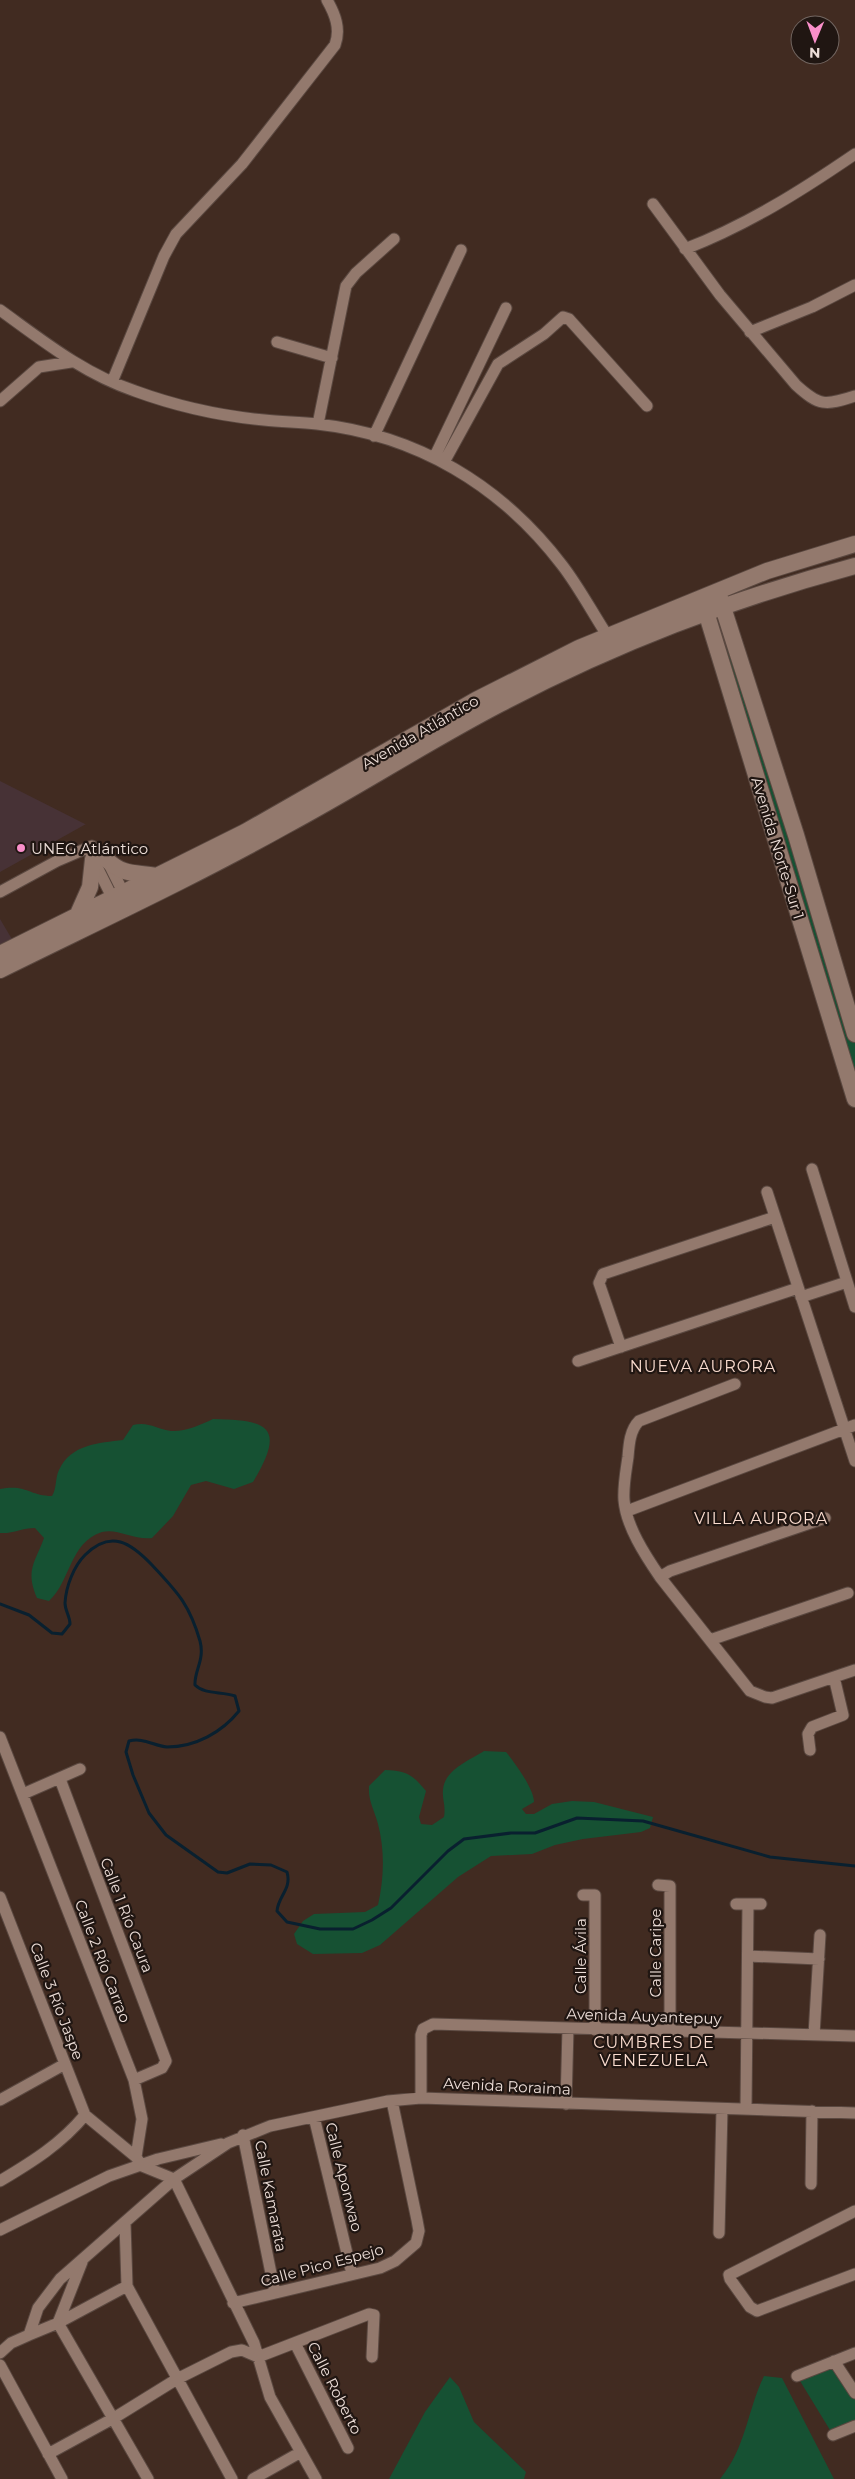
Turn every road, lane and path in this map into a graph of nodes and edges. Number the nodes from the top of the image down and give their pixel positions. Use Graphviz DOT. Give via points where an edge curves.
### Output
graph roads {
  1 [pos="327,0"];
  2 [pos="855,154"];
  3 [pos="653,204"];
  4 [pos="394,239"];
  5 [pos="685,249"];
  6 [pos="461,250"];
  7 [pos="855,284"];
  8 [pos="506,308"];
  9 [pos="0,310"];
  10 [pos="750,332"];
  11 [pos="277,342"];
  12 [pos="332,358"];
  13 [pos="71,362"];
  14 [pos="112,382"];
  15 [pos="855,396"];
  16 [pos="0,401"];
  17 [pos="646,406"];
  18 [pos="318,424"];
  19 [pos="374,436"];
  20 [pos="440,459"];
  21 [pos="855,544"];
  22 [pos="855,566"];
  23 [pos="712,601"];
  24 [pos="607,635"];
  25 [pos="98,857"];
  26 [pos="158,876"];
  27 [pos="0,892"];
  28 [pos="122,902"];
  29 [pos="78,914"];
  30 [pos="0,954"];
  31 [pos="0,970"];
  32 [pos="855,1034"];
  33 [pos="855,1098"];
  34 [pos="812,1169"];
  35 [pos="767,1192"];
  36 [pos="775,1216"];
  37 [pos="847,1282"];
  38 [pos="800,1292"];
  39 [pos="855,1307"];
  40 [pos="621,1347"];
  41 [pos="578,1361"];
  42 [pos="735,1384"];
  43 [pos="850,1427"];
  44 [pos="855,1461"];
  45 [pos="627,1511"];
  46 [pos="825,1518"];
  47 [pos="660,1576"];
  48 [pos="848,1592"];
  49 [pos="710,1640"];
  50 [pos="855,1670"];
  51 [pos="834,1677"];
  52 [pos="0,1737"];
  53 [pos="810,1750"];
  54 [pos="80,1769"];
  55 [pos="60,1779"];
  56 [pos="22,1794"];
  57 [pos="658,1885"];
  58 [pos="583,1895"];
  59 [pos="0,1897"];
  60 [pos="736,1904"];
  61 [pos="748,1904"];
  62 [pos="761,1904"];
  63 [pos="820,1935"];
  64 [pos="748,1956"];
  65 [pos="819,1959"];
  66 [pos="568,2028"];
  67 [pos="595,2030"];
  68 [pos="670,2032"];
  69 [pos="748,2034"];
  70 [pos="814,2035"];
  71 [pos="855,2036"];
  72 [pos="65,2064"];
  73 [pos="134,2080"];
  74 [pos="421,2098"];
  75 [pos="0,2100"];
  76 [pos="392,2101"];
  77 [pos="566,2104"];
  78 [pos="722,2109"];
  79 [pos="746,2109"];
  80 [pos="812,2111"];
  81 [pos="855,2113"];
  82 [pos="85,2115"];
  83 [pos="314,2117"];
  84 [pos="243,2135"];
  85 [pos="228,2143"];
  86 [pos="139,2162"];
  87 [pos="174,2179"];
  88 [pos="0,2182"];
  89 [pos="811,2184"];
  90 [pos="855,2211"];
  91 [pos="124,2223"];
  92 [pos="0,2230"];
  93 [pos="719,2233"];
  94 [pos="84,2257"];
  95 [pos="352,2274"];
  96 [pos="855,2274"];
  97 [pos="127,2286"];
  98 [pos="275,2293"];
  99 [pos="233,2303"];
  100 [pos="58,2323"];
  101 [pos="29,2335"];
  102 [pos="295,2342"];
  103 [pos="855,2352"];
  104 [pos="0,2353"];
  105 [pos="372,2357"];
  106 [pos="258,2358"];
  107 [pos="834,2361"];
  108 [pos="0,2365"];
  109 [pos="797,2376"];
  110 [pos="177,2379"];
  111 [pos="855,2393"];
  112 [pos="114,2418"];
  113 [pos="855,2426"];
  114 [pos="833,2435"];
  115 [pos="348,2448"];
  116 [pos="301,2452"];
  117 [pos="48,2454"];
  118 [pos="62,2479"];
  119 [pos="148,2479"];
  120 [pos="232,2479"];
  121 [pos="254,2479"];
  122 [pos="316,2479"];
  1 -- 14 [label="street" via="336,21 338,38 335,46 242,164 176,234"];
  2 -- 5 [label="street" via="747,222"];
  3 -- 5 [label="street"];
  4 -- 12 [label="street" via="346,286"];
  5 -- 10 [label="street"];
  6 -- 19 [label="street"];
  7 -- 10 [label="street" via="812,307"];
  8 -- 20 [label="street"];
  9 -- 13 [label="street"];
  10 -- 15 [label="street" via="796,385 815,401 838,401"];
  11 -- 12 [label="street"];
  12 -- 18 [label="street"];
  13 -- 14 [label="street"];
  13 -- 16 [label="street" via="39,367"];
  14 -- 18 [label="street" via="201,410 263,420"];
  17 -- 20 [label="street" via="569,319 563,317 544,334 498,364"];
  18 -- 19 [label="street"];
  19 -- 20 [label="street"];
  20 -- 24 [label="street" via="500,501 547,547 563,565"];
  21 -- 23 [label="main road, Avenida Atlántico" via="767,571"];
  22 -- 23 [label="main road, Avenida Atlántico"];
  23 -- 24 [label="main road, Avenida Atlántico"];
  23 -- 28 [label="main road, Avenida Atlántico" via="500,704 268,836"];
  23 -- 32 [label="main road, Avenida Norte-Sur 1" via="793,826"];
  23 -- 33 [label="main road, Avenida Norte-Sur 1"];
  24 -- 26 [label="main road, Avenida Atlántico" via="476,700 245,832"];
  25 -- 26 [label="main road" via="131,874"];
  25 -- 27 [label="street" via="92,846"];
  25 -- 28 [label="street"];
  25 -- 29 [label="main road"];
  26 -- 28 [label="main road, Avenida Atlántico"];
  28 -- 29 [label="main road, Avenida Atlántico"];
  28 -- 31 [label="main road, Avenida Atlántico"];
  29 -- 30 [label="main road, Avenida Atlántico"];
  34 -- 37 [label="street"];
  35 -- 36 [label="street"];
  36 -- 38 [label="street"];
  36 -- 40 [label="street" via="603,1274 599,1284"];
  37 -- 38 [label="street"];
  37 -- 39 [label="street"];
  38 -- 40 [label="street"];
  38 -- 43 [label="street"];
  40 -- 41 [label="street"];
  42 -- 45 [label="street" via="639,1421 629,1446 624,1502"];
  43 -- 44 [label="street"];
  43 -- 45 [label="street"];
  45 -- 47 [label="street" via="640,1545"];
  46 -- 47 [label="street"];
  47 -- 49 [label="street"];
  48 -- 49 [label="street"];
  49 -- 51 [label="street" via="750,1691 765,1698"];
  50 -- 51 [label="street"];
  51 -- 53 [label="street" via="843,1715 812,1727 808,1734"];
  52 -- 56 [label="street, Calle 2 Río Carrao"];
  54 -- 55 [label="street"];
  55 -- 56 [label="street"];
  55 -- 73 [label="street, Calle 1 Río Caura" via="166,2062 162,2068"];
  56 -- 73 [label="street, Calle 2 Río Carrao"];
  57 -- 68 [label="street, Calle Caripe" via="670,1886"];
  58 -- 67 [label="street, Calle Ávila" via="595,1895"];
  59 -- 72 [label="street, Calle 3 Río Jaspe"];
  60 -- 61 [label="street"];
  61 -- 62 [label="street"];
  61 -- 64 [label="street"];
  63 -- 65 [label="street"];
  64 -- 65 [label="street"];
  64 -- 69 [label="street"];
  65 -- 70 [label="street"];
  66 -- 67 [label="street, Avenida Auyantepuy"];
  66 -- 74 [label="street, Avenida Auyantepuy" via="433,2024 421,2035"];
  66 -- 77 [label="street"];
  67 -- 68 [label="street, Avenida Auyantepuy"];
  68 -- 69 [label="street, Avenida Auyantepuy"];
  69 -- 70 [label="street, Avenida Auyantepuy"];
  69 -- 79 [label="street"];
  70 -- 71 [label="street, Avenida Auyantepuy"];
  72 -- 75 [label="street"];
  72 -- 82 [label="street, Calle 3 Río Jaspe"];
  73 -- 86 [label="street, Calle 2 Río Carrao" via="142,2119"];
  74 -- 76 [label="street, Avenida Roraima"];
  74 -- 77 [label="street, Avenida Roraima"];
  76 -- 83 [label="street, Avenida Roraima"];
  76 -- 95 [label="street, Calle Pico Espejo" via="418,2238 395,2261"];
  77 -- 78 [label="street, Avenida Roraima"];
  78 -- 79 [label="street, Avenida Roraima"];
  78 -- 93 [label="street"];
  79 -- 80 [label="street, Avenida Roraima"];
  80 -- 81 [label="street, Avenida Roraima"];
  80 -- 89 [label="street"];
  82 -- 86 [label="street"];
  82 -- 88 [label="street" via="69,2134 43,2155"];
  83 -- 84 [label="street, Avenida Roraima"];
  83 -- 95 [label="street, Calle Aponwao"];
  84 -- 85 [label="street, Avenida Roraima"];
  84 -- 98 [label="street, Calle Kamarata"];
  85 -- 86 [label="street"];
  85 -- 87 [label="street, Avenida Roraima"];
  86 -- 87 [label="street"];
  86 -- 92 [label="street"];
  87 -- 91 [label="street, Avenida Roraima"];
  87 -- 99 [label="street"];
  90 -- 96 [label="street" via="732,2272 730,2279 753,2310 763,2310"];
  91 -- 94 [label="street, Avenida Roraima"];
  91 -- 97 [label="street"];
  94 -- 100 [label="street"];
  94 -- 101 [label="street, Avenida Roraima" via="46,2296 38,2308"];
  95 -- 98 [label="street, Calle Pico Espejo"];
  97 -- 100 [label="street"];
  97 -- 110 [label="street"];
  98 -- 99 [label="street, Calle Pico Espejo"];
  99 -- 106 [label="street" via="254,2343"];
  100 -- 101 [label="street"];
  100 -- 112 [label="street"];
  101 -- 104 [label="street" via="11,2343"];
  102 -- 105 [label="street" via="372,2314"];
  102 -- 106 [label="street"];
  102 -- 115 [label="street, Calle Roberto"];
  103 -- 107 [label="street"];
  106 -- 110 [label="street" via="237,2350"];
  106 -- 116 [label="street" via="270,2396"];
  107 -- 109 [label="street"];
  107 -- 111 [label="street"];
  108 -- 117 [label="street"];
  110 -- 112 [label="street"];
  110 -- 120 [label="street"];
  112 -- 117 [label="street"];
  112 -- 119 [label="street"];
  113 -- 114 [label="street"];
  116 -- 121 [label="street"];
  116 -- 122 [label="street"];
  117 -- 118 [label="street"];
}
